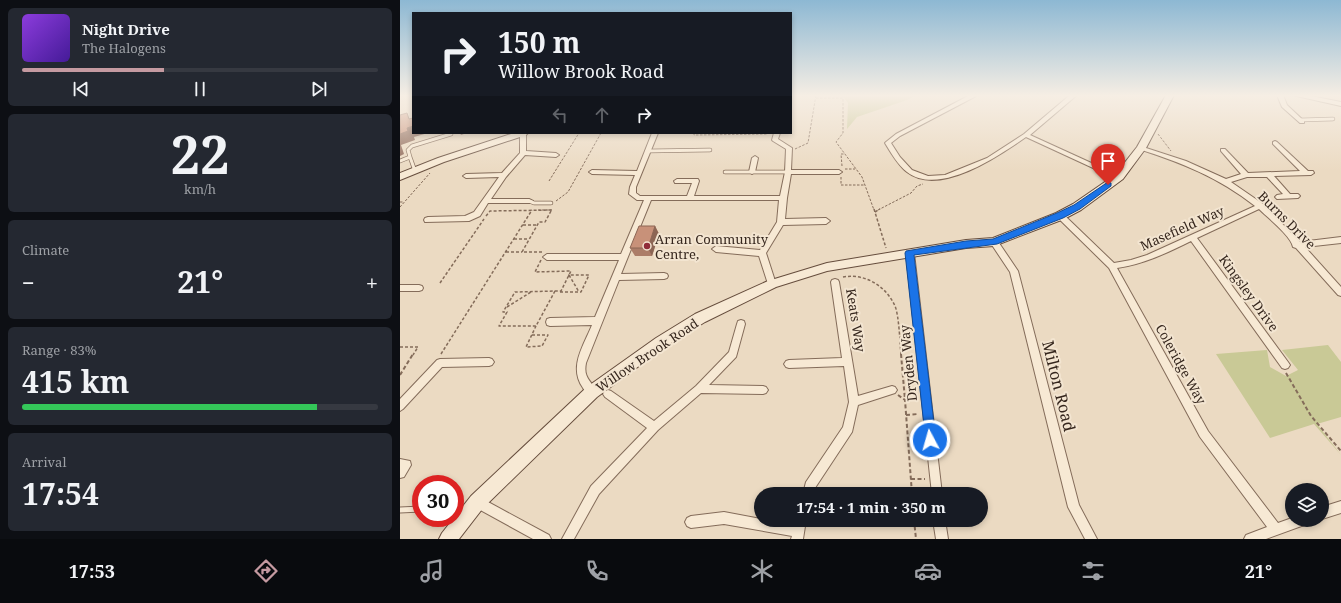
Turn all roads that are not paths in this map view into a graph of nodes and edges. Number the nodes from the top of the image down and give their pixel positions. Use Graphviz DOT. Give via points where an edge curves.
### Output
graph roads {
  1 [pos="927,120"];
  2 [pos="1044,120"];
  3 [pos="1157,120"];
  4 [pos="1314,120"];
  5 [pos="1301,121"];
  6 [pos="451,134"];
  7 [pos="520,134"];
  8 [pos="523,134"];
  9 [pos="655,134"];
  10 [pos="776,134"];
  11 [pos="1026,135"];
  12 [pos="1276,146"];
  13 [pos="1141,148"];
  14 [pos="710,150"];
  15 [pos="1231,150"];
  16 [pos="647,151"];
  17 [pos="523,153"];
  18 [pos="556,155"];
  19 [pos="410,157"];
  20 [pos="755,158"];
  21 [pos="400,161"];
  22 [pos="415,170"];
  23 [pos="592,172"];
  24 [pos="725,172"];
  25 [pos="752,172"];
  26 [pos="788,172"];
  27 [pos="840,172"];
  28 [pos="639,173"];
  29 [pos="504,175"];
  30 [pos="1269,175"];
  31 [pos="466,176"];
  32 [pos="1246,176"];
  33 [pos="400,177"];
  34 [pos="1119,177"];
  35 [pos="677,181"];
  36 [pos="1225,182"];
  37 [pos="1288,196"];
  38 [pos="1296,196"];
  39 [pos="1279,197"];
  40 [pos="648,198"];
  41 [pos="690,198"];
  42 [pos="783,198"];
  43 [pos="486,201"];
  44 [pos="529,201"];
  45 [pos="551,203"];
  46 [pos="1260,206"];
  47 [pos="1060,216"];
  48 [pos="428,220"];
  49 [pos="781,222"];
  50 [pos="826,222"];
  51 [pos="1192,237"];
  52 [pos="1341,240"];
  53 [pos="994,242"];
  54 [pos="1296,245"];
  55 [pos="716,249"];
  56 [pos="762,253"];
  57 [pos="910,253"];
  58 [pos="547,257"];
  59 [pos="624,257"];
  60 [pos="1112,266"];
  61 [pos="664,276"];
  62 [pos="616,277"];
  63 [pos="839,280"];
  64 [pos="772,284"];
  65 [pos="400,288"];
  66 [pos="419,288"];
  67 [pos="1341,292"];
  68 [pos="597,321"];
  69 [pos="550,322"];
  70 [pos="741,324"];
  71 [pos="489,362"];
  72 [pos="848,362"];
  73 [pos="790,364"];
  74 [pos="1285,365"];
  75 [pos="699,389"];
  76 [pos="763,390"];
  77 [pos="892,390"];
  78 [pos="592,392"];
  79 [pos="608,394"];
  80 [pos="854,402"];
  81 [pos="400,406"];
  82 [pos="654,427"];
  83 [pos="400,464"];
  84 [pos="400,474"];
  85 [pos="810,487"];
  86 [pos="936,487"];
  87 [pos="477,502"];
  88 [pos="1341,507"];
  89 [pos="412,509"];
  90 [pos="400,510"];
  91 [pos="464,511"];
  92 [pos="1329,511"];
  93 [pos="691,522"];
  94 [pos="1285,526"];
  95 [pos="454,527"];
  96 [pos="940,527"];
  97 [pos="798,530"];
  98 [pos="1275,530"];
  99 [pos="448,539"];
  100 [pos="545,539"];
  101 [pos="568,539"];
  102 [pos="942,539"];
  103 [pos="1091,539"];
  104 [pos="1250,539"];
  1 -- 11 [label="street" via="898,135 888,144 910,171 927,178 946,177 988,159"];
  2 -- 11 [label="street"];
  3 -- 13 [label="street, Willow Brook Road"];
  4 -- 5 [label="lane"];
  6 -- 19 [label="lane" via="410,148"];
  7 -- 22 [label="street"];
  8 -- 17 [label="street"];
  9 -- 16 [label="street"];
  10 -- 26 [label="street" via="775,140 790,151"];
  11 -- 34 [label="street"];
  12 -- 30 [label="street" via="1309,173"];
  13 -- 34 [label="street, Willow Brook Road"];
  13 -- 36 [label="street, Burns Drive" via="1179,160"];
  14 -- 16 [label="lane"];
  15 -- 32 [label="street" via="1220,150"];
  16 -- 28 [label="street"];
  17 -- 18 [label="street"];
  17 -- 29 [label="street"];
  19 -- 21 [label="lane"];
  19 -- 22 [label="lane"];
  20 -- 25 [label="street"];
  22 -- 33 [label="street"];
  23 -- 28 [label="street"];
  24 -- 25 [label="lane"];
  25 -- 26 [label="lane"];
  26 -- 27 [label="street" via="830,175"];
  26 -- 42 [label="street"];
  28 -- 40 [label="street" via="632,194 639,198"];
  29 -- 31 [label="street"];
  29 -- 43 [label="street"];
  30 -- 32 [label="street"];
  30 -- 37 [label="street"];
  32 -- 36 [label="street"];
  34 -- 47 [label="street, Willow Brook Road"];
  35 -- 41 [label="street" via="696,180"];
  36 -- 46 [label="street, Burns Drive"];
  37 -- 38 [label="street"];
  37 -- 39 [label="street"];
  40 -- 41 [label="street"];
  40 -- 59 [label="street"];
  41 -- 42 [label="street"];
  42 -- 49 [label="street"];
  43 -- 44 [label="street"];
  43 -- 48 [label="street" via="477,214 470,218"];
  44 -- 45 [label="lane"];
  46 -- 51 [label="street, Masefield Way"];
  46 -- 54 [label="street, Burns Drive"];
  47 -- 53 [label="street, Willow Brook Road"];
  47 -- 60 [label="street, Coleridge Way"];
  49 -- 50 [label="street"];
  49 -- 56 [label="street"];
  51 -- 60 [label="street, Masefield Way" via="1150,257"];
  51 -- 74 [label="street, Kingsley Drive"];
  52 -- 54 [label="street"];
  53 -- 57 [label="street, Willow Brook Road"];
  53 -- 103 [label="street, Milton Road" via="1014,271 1074,507"];
  54 -- 67 [label="street, Burns Drive"];
  55 -- 56 [label="street"];
  56 -- 64 [label="street"];
  57 -- 64 [label="street, Willow Brook Road" via="827,267"];
  57 -- 86 [label="street, Dryden Way"];
  58 -- 59 [label="street"];
  59 -- 62 [label="street"];
  60 -- 98 [label="street, Coleridge Way" via="1204,434"];
  61 -- 62 [label="street"];
  62 -- 68 [label="street"];
  63 -- 72 [label="street, Keats Way"];
  64 -- 78 [label="street, Willow Brook Road" via="700,318 661,342"];
  65 -- 66 [label="street"];
  68 -- 69 [label="street"];
  68 -- 78 [label="street" via="580,370 584,383"];
  70 -- 75 [label="street" via="733,354"];
  71 -- 81 [label="street" via="440,364"];
  72 -- 73 [label="street, Keats Way"];
  72 -- 80 [label="street, Keats Way"];
  75 -- 76 [label="street"];
  75 -- 82 [label="street"];
  77 -- 80 [label="street"];
  78 -- 87 [label="street, Willow Brook Road"];
  79 -- 82 [label="street"];
  80 -- 85 [label="street, Keats Way" via="848,428"];
  82 -- 101 [label="street" via="595,490"];
  83 -- 84 [label="street" via="406,464"];
  87 -- 91 [label="street, Willow Brook Road"];
  87 -- 100 [label="street"];
  88 -- 92 [label="street"];
  89 -- 90 [label="lane"];
  93 -- 97 [label="street" via="724,518"];
  94 -- 98 [label="street"];
  95 -- 99 [label="street, Willow Brook Road"];
  96 -- 102 [label="street"];
  98 -- 104 [label="street"];
}
